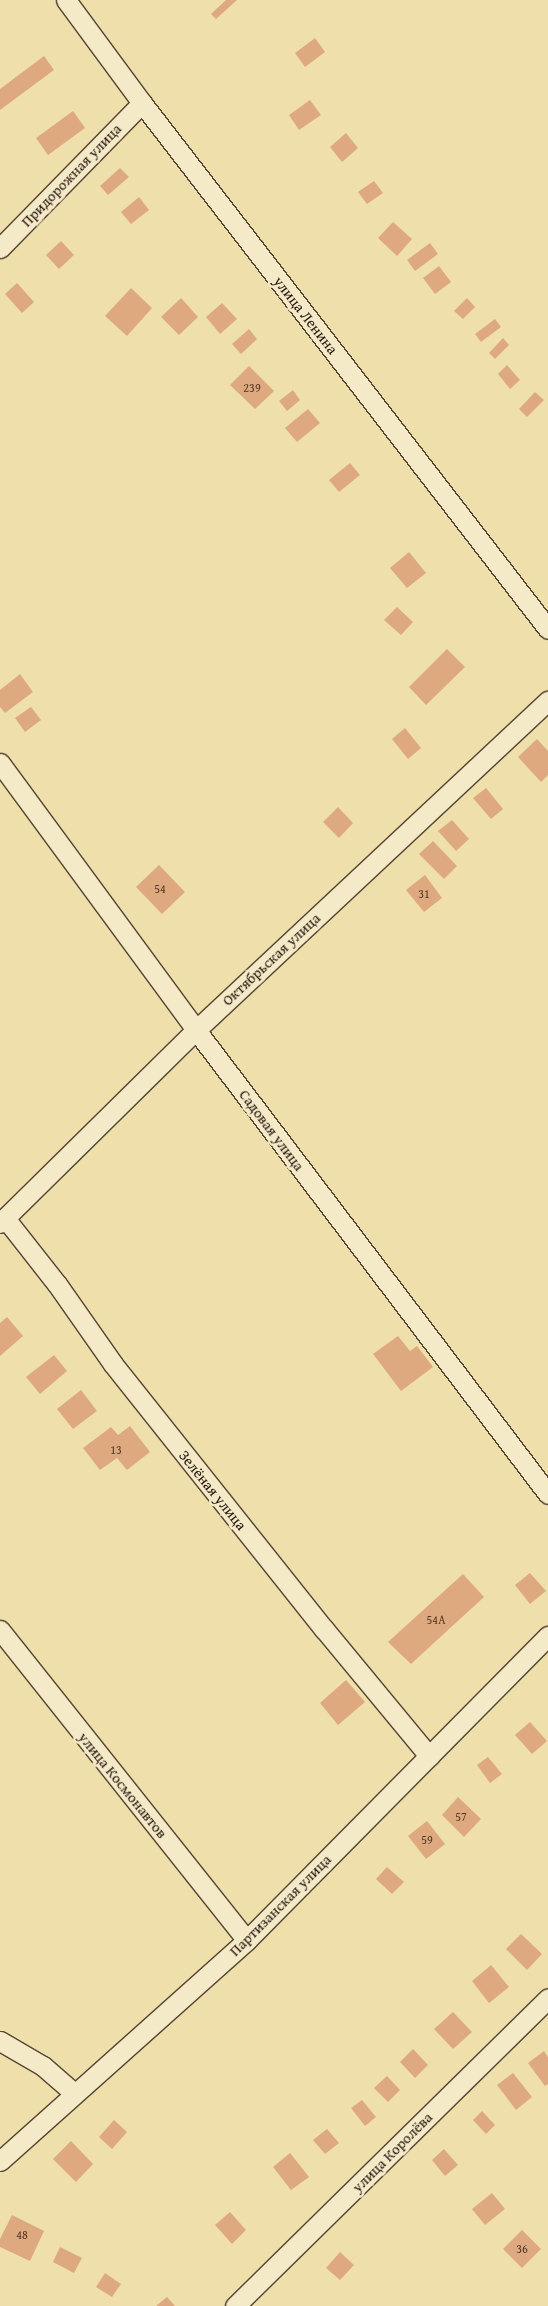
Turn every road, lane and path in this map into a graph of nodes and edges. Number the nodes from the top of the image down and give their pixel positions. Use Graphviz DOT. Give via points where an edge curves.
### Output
graph roads {
  1 [pos="66,0"];
  2 [pos="142,103"];
  3 [pos="0,248"];
  4 [pos="548,629"];
  5 [pos="548,701"];
  6 [pos="0,763"];
  7 [pos="196,1030"];
  8 [pos="2,1221"];
  9 [pos="548,1494"];
  10 [pos="0,1630"];
  11 [pos="548,1636"];
  12 [pos="429,1756"];
  13 [pos="247,1940"];
  14 [pos="548,1998"];
  15 [pos="0,2041"];
  16 [pos="74,2093"];
  17 [pos="0,2161"];
  18 [pos="235,2306"];
  1 -- 2 [label="street, улица Ленина"];
  2 -- 3 [label="street, Придорожная улица"];
  2 -- 4 [label="street, улица Ленина"];
  5 -- 7 [label="street, Октябрьская улица"];
  6 -- 7 [label="street, Садовая улица"];
  7 -- 8 [label="street, Октябрьская улица"];
  7 -- 9 [label="street, Садовая улица"];
  8 -- 12 [label="street, Зелёная улица" via="57,1284 113,1364"];
  10 -- 13 [label="street, улица Космонавтов"];
  11 -- 12 [label="street, Партизанская улица"];
  12 -- 13 [label="street, Партизанская улица"];
  13 -- 16 [label="street, Партизанская улица"];
  14 -- 18 [label="street, улица Королёва"];
  15 -- 16 [label="street" via="43,2066"];
  16 -- 17 [label="street, Партизанская улица"];
}
